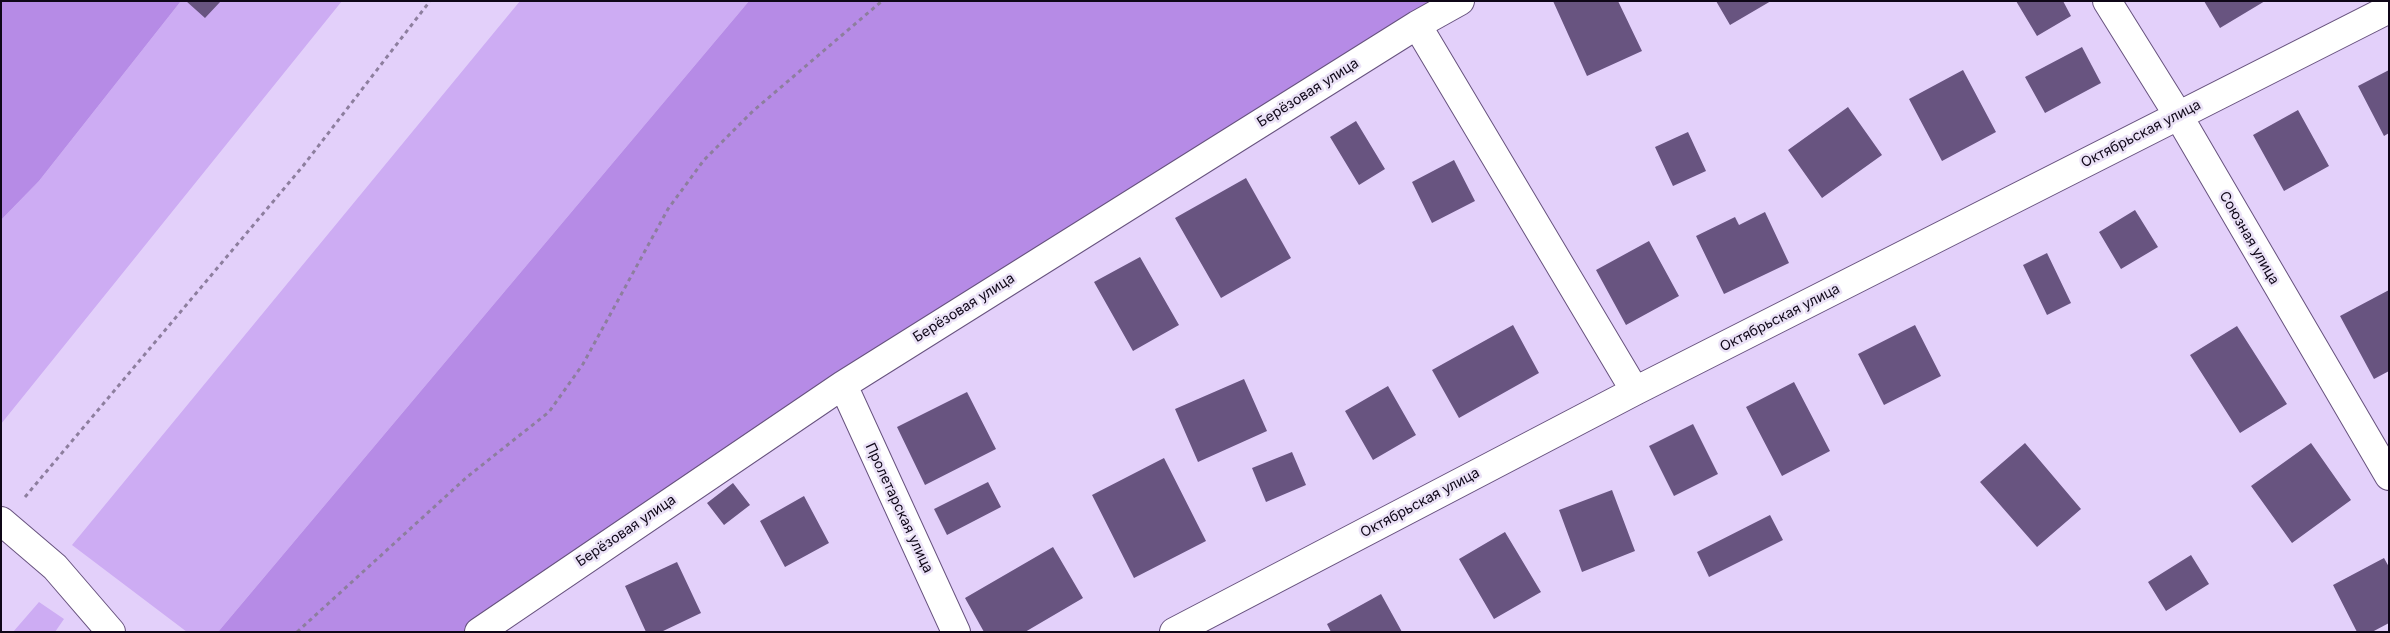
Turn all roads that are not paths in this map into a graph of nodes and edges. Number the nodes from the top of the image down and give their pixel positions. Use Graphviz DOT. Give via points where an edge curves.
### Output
graph roads {
  1 [pos="1460,1"];
  2 [pos="2107,1"];
  3 [pos="2389,10"];
  4 [pos="1417,25"];
  5 [pos="2178,115"];
  6 [pos="843,385"];
  7 [pos="1635,391"];
  8 [pos="2389,476"];
  9 [pos="2,522"];
  10 [pos="111,632"];
  11 [pos="478,632"];
  12 [pos="956,632"];
  13 [pos="1174,632"];
  1 -- 4 [label="street, Берёзовая улица"];
  2 -- 5 [label="street, Союзная улица"];
  3 -- 5 [label="street, Октябрьская улица"];
  4 -- 6 [label="street, Берёзовая улица"];
  4 -- 7 [label="street"];
  5 -- 7 [label="street, Октябрьская улица"];
  5 -- 8 [label="street, Союзная улица"];
  6 -- 11 [label="street, Берёзовая улица"];
  6 -- 12 [label="street, Пролетарская улица"];
  7 -- 13 [label="street, Октябрьская улица"];
  9 -- 10 [label="street" via="55,567"];
}
